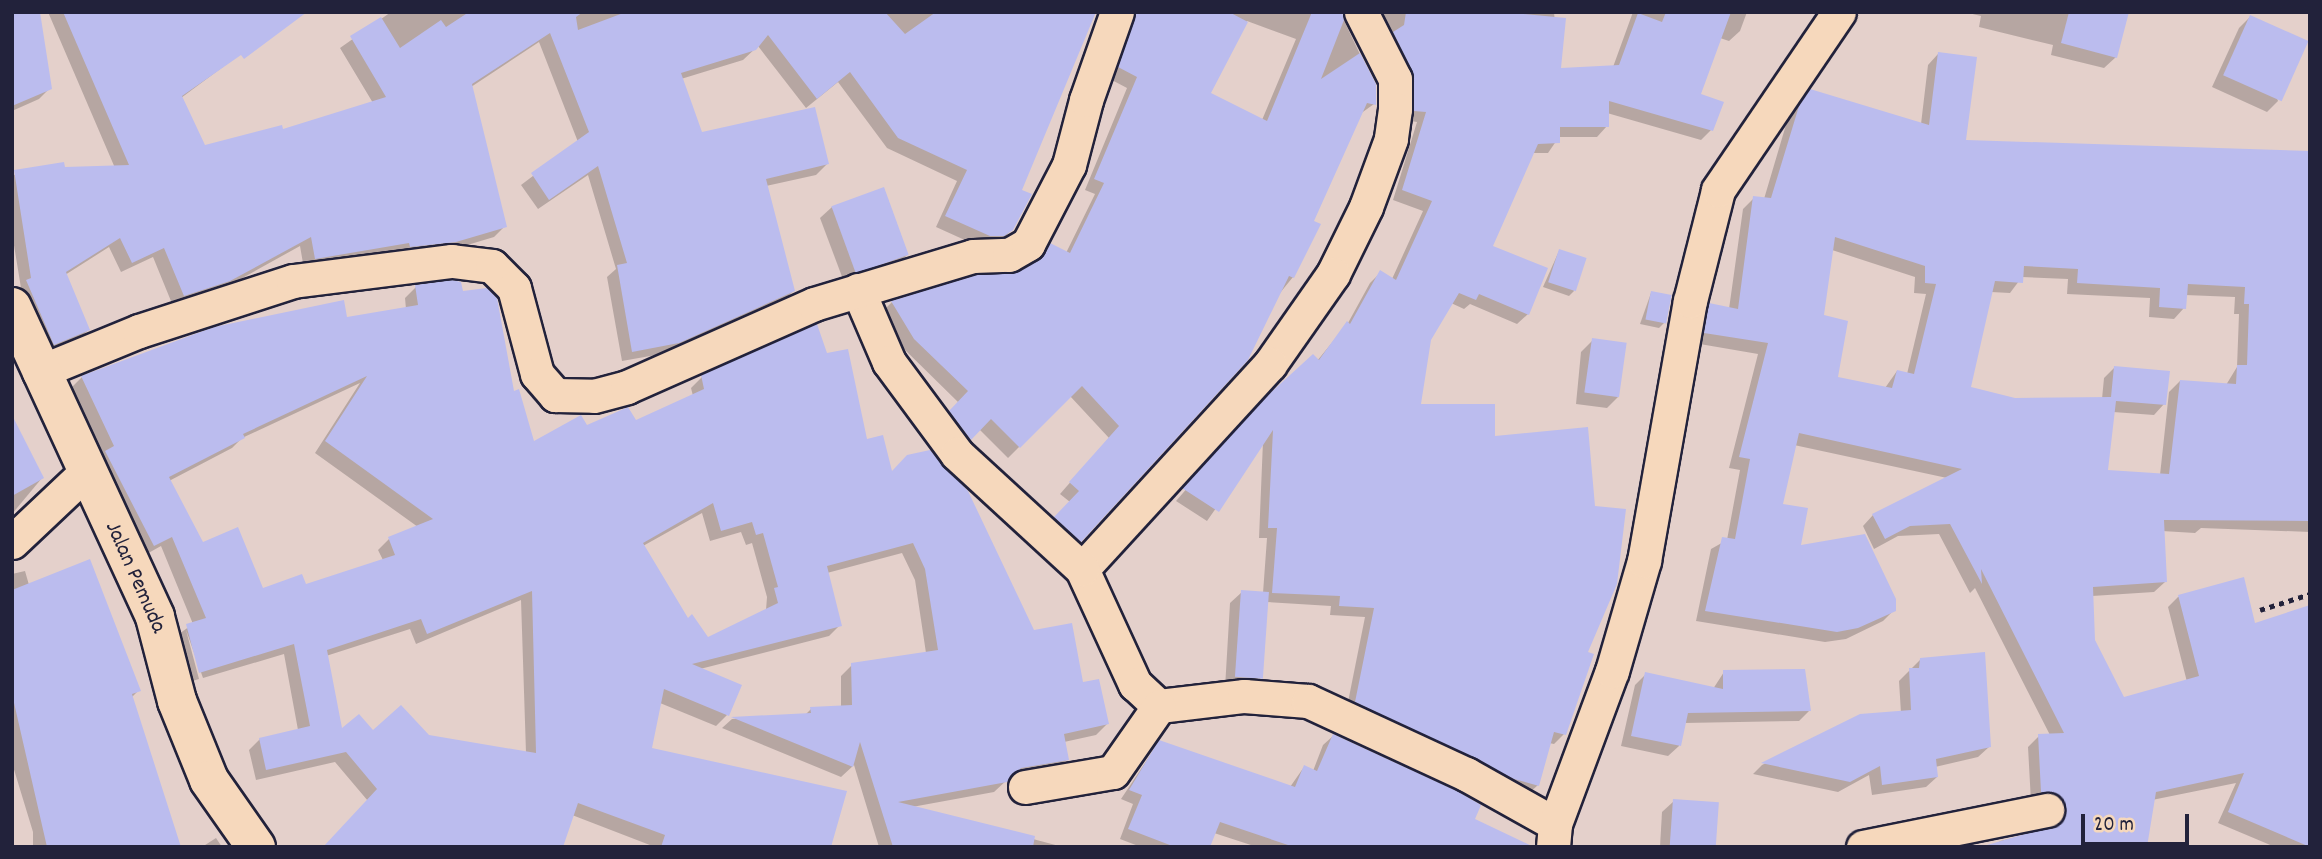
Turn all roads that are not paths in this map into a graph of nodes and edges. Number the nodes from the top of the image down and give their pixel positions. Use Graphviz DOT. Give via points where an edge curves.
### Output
graph roads {
  1 [pos="1117,12"];
  2 [pos="1361,12"];
  3 [pos="1839,12"];
  4 [pos="858,290"];
  5 [pos="12,307"];
  6 [pos="39,372"];
  7 [pos="86,472"];
  8 [pos="12,542"];
  9 [pos="1082,569"];
  10 [pos="1159,706"];
  11 [pos="1026,787"];
  12 [pos="2047,810"];
  13 [pos="1554,835"];
  14 [pos="256,847"];
  15 [pos="1863,847"];
  1 -- 4 [label="street" via="1069,165 1028,244 1009,255 972,256"];
  2 -- 9 [label="street" via="1395,79 1395,109 1391,139 1366,207 1333,274 1270,364"];
  3 -- 13 [label="street" via="1718,190 1692,289 1644,561 1612,671"];
  4 -- 6 [label="street" via="814,304 626,387 594,396 555,395 544,385 514,288 492,266 452,261 293,281 139,331"];
  4 -- 9 [label="street" via="889,362 957,454"];
  5 -- 6 [label="street, Jalan Pemuda"];
  6 -- 7 [label="street, Jalan Pemuda"];
  7 -- 8 [label="street"];
  7 -- 14 [label="street, Jalan Pemuda" via="155,617 177,701 209,780"];
  9 -- 10 [label="street" via="1135,684"];
  10 -- 11 [label="street" via="1113,772"];
  10 -- 13 [label="street" via="1244,696 1308,701 1466,774"];
  12 -- 15 [label="street"];
}
